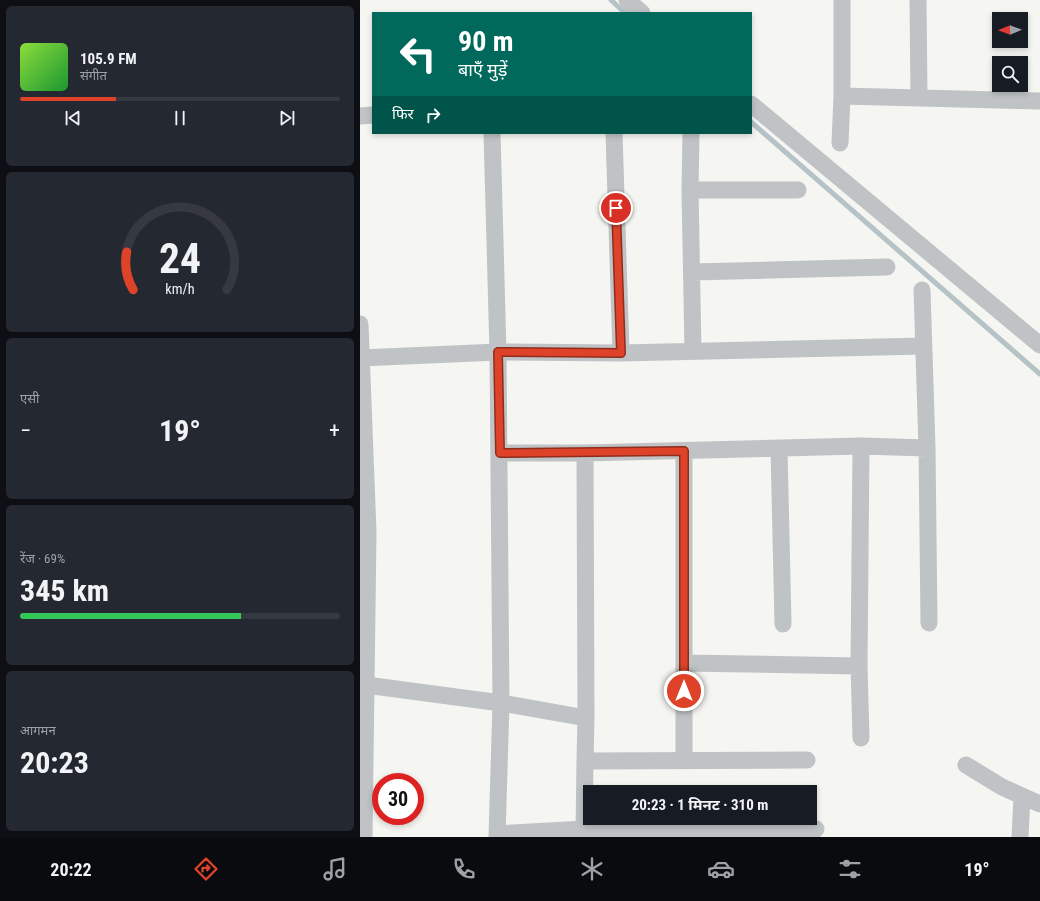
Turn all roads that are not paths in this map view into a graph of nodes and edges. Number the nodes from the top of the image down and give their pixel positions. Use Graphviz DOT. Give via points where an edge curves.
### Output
graph roads {
  1 [pos="627,0"];
  2 [pos="842,0"];
  3 [pos="918,0"];
  4 [pos="641,12"];
  5 [pos="842,96"];
  6 [pos="920,98"];
  7 [pos="1040,101"];
  8 [pos="752,105"];
  9 [pos="372,115"];
  10 [pos="360,116"];
  11 [pos="492,134"];
  12 [pos="614,134"];
  13 [pos="691,134"];
  14 [pos="840,143"];
  15 [pos="690,190"];
  16 [pos="798,190"];
  17 [pos="887,267"];
  18 [pos="692,272"];
  19 [pos="922,290"];
  20 [pos="360,324"];
  21 [pos="1040,345"];
  22 [pos="923,346"];
  23 [pos="693,351"];
  24 [pos="498,352"];
  25 [pos="621,353"];
  26 [pos="360,358"];
  27 [pos="862,446"];
  28 [pos="927,448"];
  29 [pos="779,449"];
  30 [pos="684,451"];
  31 [pos="500,453"];
  32 [pos="585,453"];
  33 [pos="929,622"];
  34 [pos="783,624"];
  35 [pos="684,663"];
  36 [pos="859,666"];
  37 [pos="366,685"];
  38 [pos="501,703"];
  39 [pos="586,718"];
  40 [pos="861,738"];
  41 [pos="684,760"];
  42 [pos="807,760"];
  43 [pos="585,761"];
  44 [pos="966,765"];
  45 [pos="362,774"];
  46 [pos="1022,796"];
  47 [pos="1040,804"];
  48 [pos="584,829"];
  49 [pos="816,829"];
  50 [pos="497,835"];
  51 [pos="364,837"];
  52 [pos="1020,837"];
  1 -- 4 [label="street"];
  2 -- 5 [label="street"];
  3 -- 6 [label="street"];
  5 -- 6 [label="street"];
  5 -- 14 [label="street"];
  6 -- 7 [label="street"];
  8 -- 21 [label="street"];
  9 -- 10 [label="street"];
  11 -- 24 [label="street"];
  12 -- 25 [label="street"];
  13 -- 15 [label="street"];
  15 -- 16 [label="street"];
  15 -- 18 [label="street"];
  17 -- 18 [label="street"];
  18 -- 23 [label="street"];
  19 -- 22 [label="street"];
  20 -- 26 [label="street"];
  22 -- 23 [label="street"];
  22 -- 28 [label="street"];
  23 -- 25 [label="street"];
  24 -- 25 [label="street"];
  24 -- 26 [label="street"];
  24 -- 31 [label="street"];
  26 -- 37 [label="street" via="368,532"];
  27 -- 28 [label="street"];
  27 -- 29 [label="street"];
  27 -- 36 [label="street"];
  28 -- 33 [label="street"];
  29 -- 30 [label="street"];
  29 -- 34 [label="street"];
  30 -- 32 [label="street"];
  30 -- 35 [label="street"];
  31 -- 32 [label="street"];
  31 -- 38 [label="street"];
  32 -- 39 [label="street"];
  35 -- 36 [label="street"];
  35 -- 41 [label="street"];
  36 -- 40 [label="street"];
  37 -- 38 [label="street"];
  37 -- 45 [label="street"];
  38 -- 39 [label="street"];
  38 -- 50 [label="street"];
  39 -- 43 [label="street"];
  41 -- 42 [label="street"];
  41 -- 43 [label="street"];
  43 -- 48 [label="street"];
  44 -- 46 [label="street"];
  45 -- 51 [label="street"];
  46 -- 47 [label="street"];
  46 -- 52 [label="street"];
  48 -- 49 [label="street"];
  48 -- 50 [label="street"];
}
